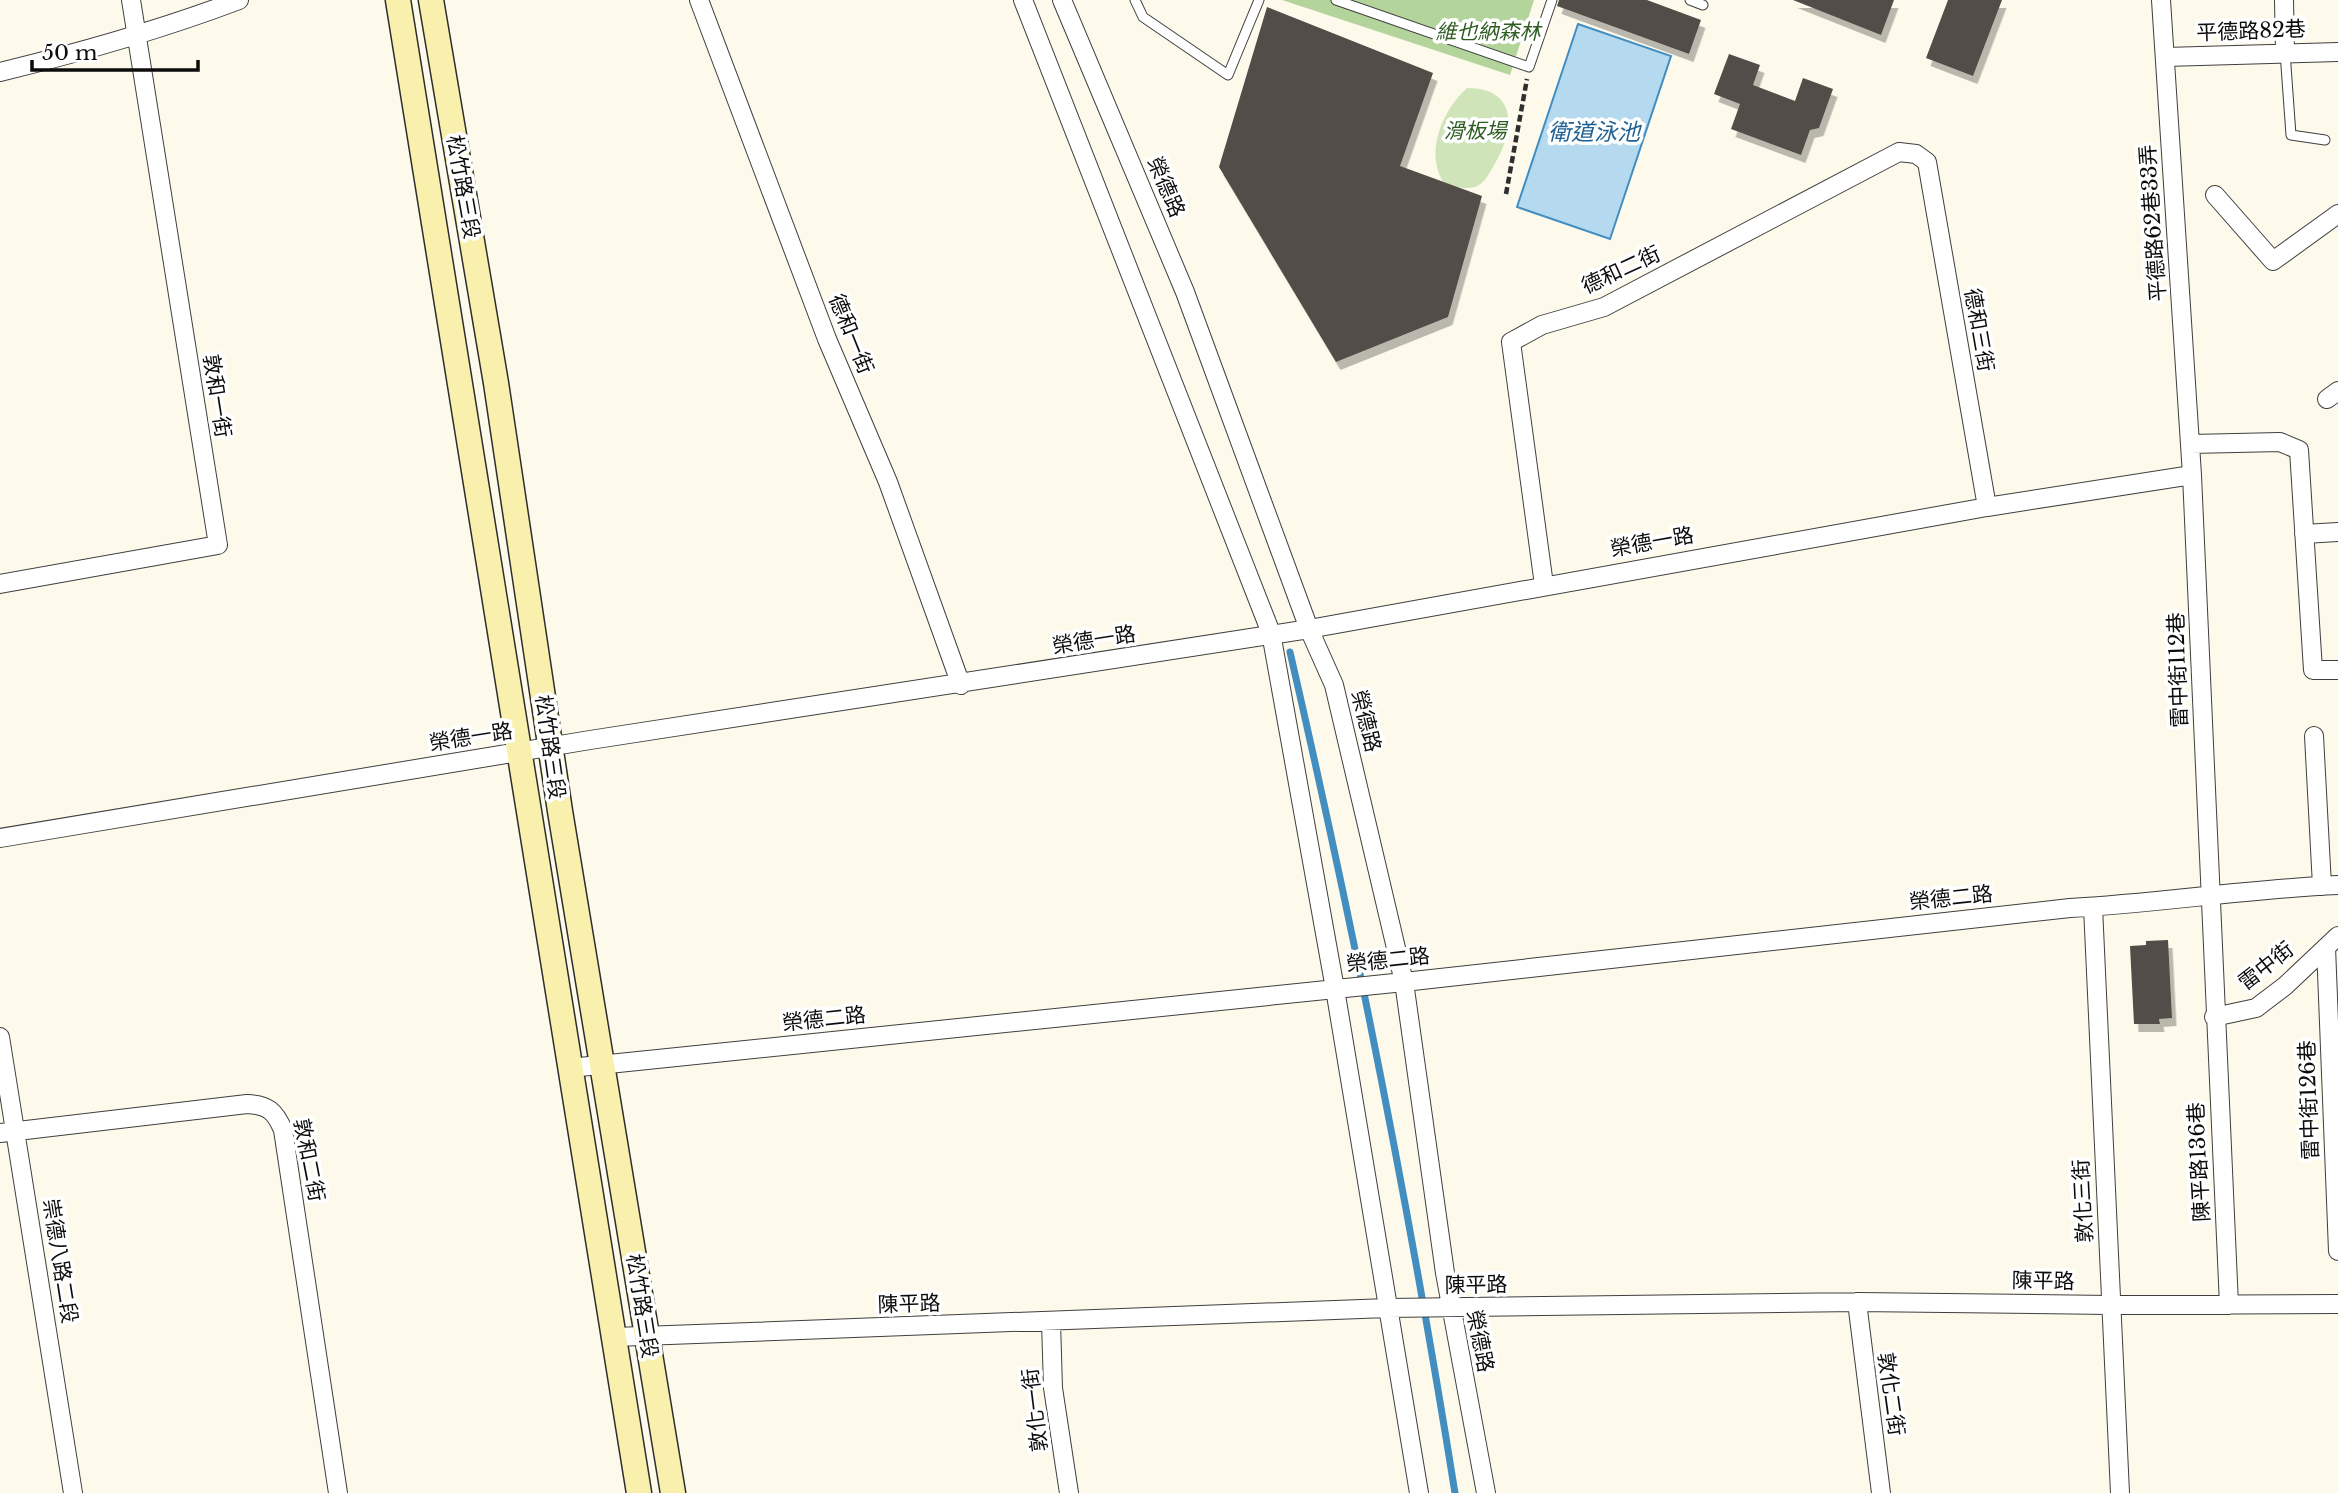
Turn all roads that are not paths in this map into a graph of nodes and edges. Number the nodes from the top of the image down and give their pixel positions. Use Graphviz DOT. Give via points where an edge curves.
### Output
graph roads {
  1 [pos="131,0"];
  2 [pos="239,0"];
  3 [pos="398,0"];
  4 [pos="431,0"];
  5 [pos="699,0"];
  6 [pos="1023,0"];
  7 [pos="1062,0"];
  8 [pos="1135,0"];
  9 [pos="1259,0"];
  10 [pos="1336,0"];
  11 [pos="1552,0"];
  12 [pos="1690,0"];
  13 [pos="2161,0"];
  14 [pos="2284,0"];
  15 [pos="1703,5"];
  16 [pos="136,36"];
  17 [pos="2285,52"];
  18 [pos="2338,52"];
  19 [pos="2165,57"];
  20 [pos="0,72"];
  21 [pos="2325,140"];
  22 [pos="1927,162"];
  23 [pos="2215,195"];
  24 [pos="2338,214"];
  25 [pos="2191,444"];
  26 [pos="2192,475"];
  27 [pos="1987,507"];
  28 [pos="2338,531"];
  29 [pos="2304,534"];
  30 [pos="0,584"];
  31 [pos="1544,584"];
  32 [pos="1309,629"];
  33 [pos="1271,633"];
  34 [pos="2338,670"];
  35 [pos="961,685"];
  36 [pos="2314,736"];
  37 [pos="551,747"];
  38 [pos="520,752"];
  39 [pos="0,838"];
  40 [pos="2330,886"];
  41 [pos="2209,895"];
  42 [pos="2093,907"];
  43 [pos="2332,942"];
  44 [pos="1404,982"];
  45 [pos="1335,989"];
  46 [pos="2214,1017"];
  47 [pos="0,1037"];
  48 [pos="603,1064"];
  49 [pos="570,1068"];
  50 [pos="2335,1098"];
  51 [pos="9,1132"];
  52 [pos="2338,1251"];
  53 [pos="1857,1302"];
  54 [pos="2229,1304"];
  55 [pos="2338,1304"];
  56 [pos="2110,1306"];
  57 [pos="1387,1308"];
  58 [pos="1451,1308"];
  59 [pos="1051,1322"];
  60 [pos="647,1335"];
  61 [pos="615,1337"];
  62 [pos="73,1493"];
  63 [pos="338,1493"];
  64 [pos="639,1493"];
  65 [pos="673,1493"];
  66 [pos="1069,1493"];
  67 [pos="1419,1493"];
  68 [pos="1486,1493"];
  69 [pos="1881,1493"];
  70 [pos="2120,1493"];
  1 -- 16 [label="street"];
  2 -- 16 [label="street"];
  3 -- 38 [label="street, 松竹路三段"];
  4 -- 37 [label="street, 松竹路三段"];
  5 -- 35 [label="street, 德和一街" via="827,339 888,482"];
  6 -- 33 [label="street"];
  7 -- 32 [label="street, 榮德路" via="1185,292"];
  8 -- 9 [label="lane" via="1143,17 1228,75"];
  10 -- 11 [label="lane" via="1529,67"];
  12 -- 15 [label="lane"];
  13 -- 19 [label="street, 平德路62巷33弄"];
  14 -- 17 [label="street"];
  16 -- 20 [label="street"];
  16 -- 30 [label="street, 敦和一街" via="218,545"];
  17 -- 18 [label="street, 平德路82巷"];
  17 -- 19 [label="street, 平德路82巷"];
  17 -- 21 [label="lane" via="2291,135"];
  19 -- 25 [label="street, 平德路62巷33弄"];
  22 -- 27 [label="street, 德和三街"];
  22 -- 31 [label="street, 德和二街" via="1916,154 1899,152 1604,307 1542,325 1511,342"];
  23 -- 24 [label="street" via="2273,261"];
  25 -- 26 [label="street, 雷中街112巷"];
  25 -- 29 [label="street" via="2280,442 2299,450"];
  26 -- 27 [label="street, 榮德一路"];
  26 -- 41 [label="street, 雷中街112巷"];
  27 -- 31 [label="street, 榮德一路"];
  28 -- 29 [label="street"];
  29 -- 34 [label="street" via="2313,670"];
  31 -- 32 [label="street, 榮德一路"];
  32 -- 33 [label="street, 榮德一路"];
  32 -- 44 [label="street, 榮德路" via="1334,685"];
  33 -- 35 [label="street, 榮德一路"];
  33 -- 45 [label="street"];
  35 -- 37 [label="street, 榮德一路"];
  36 -- 40 [label="street"];
  37 -- 38 [label="street, 榮德一路"];
  37 -- 48 [label="street, 松竹路三段"];
  38 -- 39 [label="street, 榮德一路"];
  38 -- 49 [label="street, 松竹路三段"];
  40 -- 41 [label="street"];
  41 -- 42 [label="street, 榮德二路"];
  41 -- 46 [label="street, 雷中街112巷"];
  42 -- 44 [label="street, 榮德二路"];
  42 -- 56 [label="street, 敦化三街"];
  43 -- 46 [label="street, 雷中街" via="2256,1008"];
  43 -- 50 [label="street, 雷中街126巷"];
  44 -- 45 [label="street, 榮德二路"];
  44 -- 58 [label="street, 榮德路"];
  45 -- 48 [label="street, 榮德二路"];
  45 -- 57 [label="street"];
  46 -- 54 [label="street, 陳平路136巷"];
  47 -- 51 [label="street, 崇德八路二段"];
  48 -- 49 [label="street, 榮德二路"];
  48 -- 60 [label="street, 松竹路三段"];
  49 -- 61 [label="street, 松竹路三段"];
  50 -- 52 [label="street, 雷中街126巷"];
  51 -- 62 [label="street, 崇德八路二段"];
  51 -- 63 [label="street, 敦和二街" via="247,1104 264,1104 276,1113 284,1130"];
  53 -- 56 [label="street, 陳平路"];
  53 -- 58 [label="street, 陳平路"];
  53 -- 69 [label="street, 敦化二街"];
  54 -- 55 [label="street, 陳平路"];
  54 -- 56 [label="street, 陳平路"];
  56 -- 70 [label="street, 敦化三街"];
  57 -- 58 [label="street, 陳平路"];
  57 -- 59 [label="street, 陳平路"];
  57 -- 67 [label="street"];
  58 -- 68 [label="street, 榮德路"];
  59 -- 60 [label="street, 陳平路"];
  59 -- 66 [label="street, 敦化一街" via="1053,1388"];
  60 -- 61 [label="street, 陳平路"];
  60 -- 65 [label="street, 松竹路三段"];
  61 -- 64 [label="street, 松竹路三段"];
}
